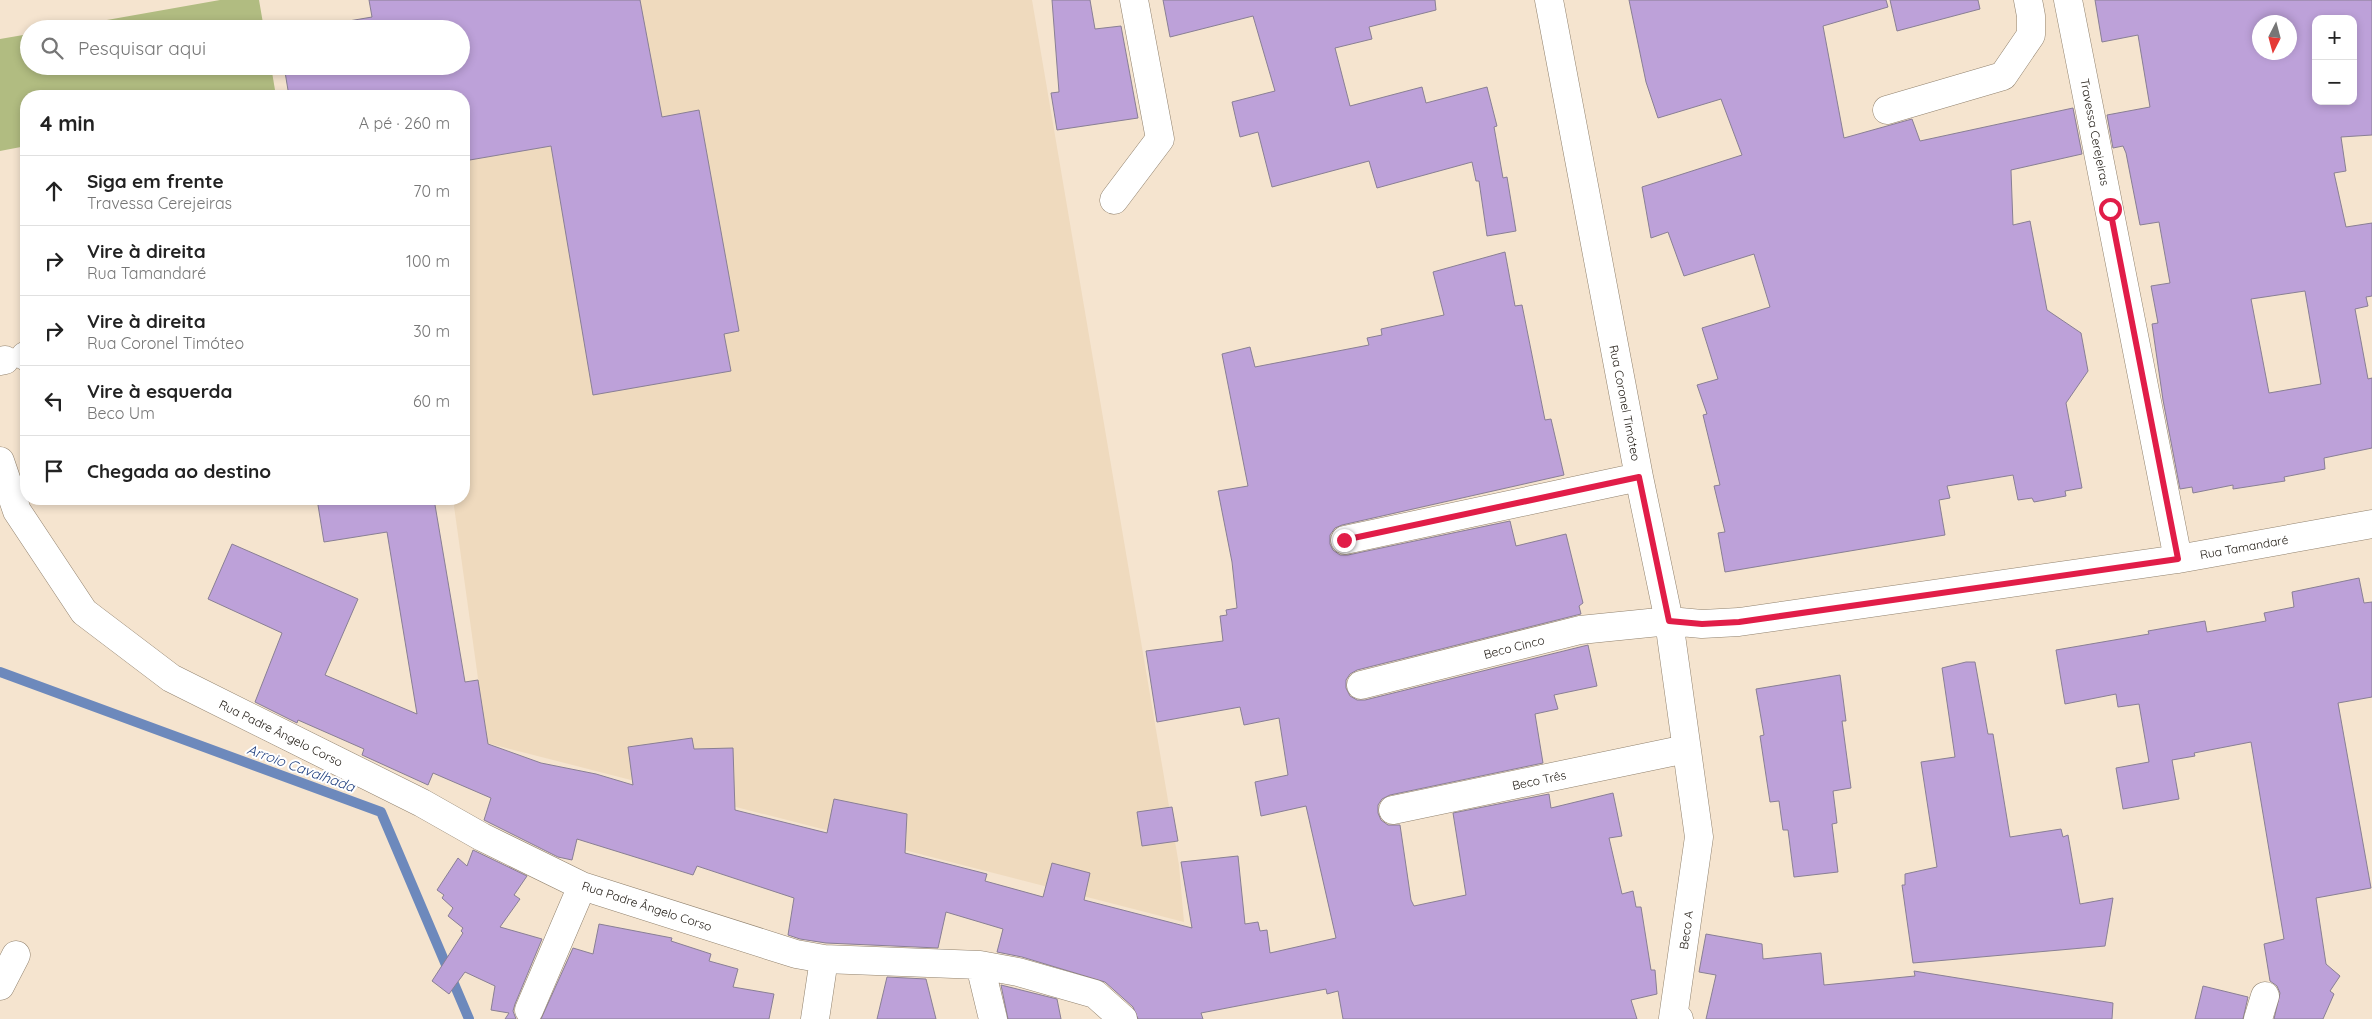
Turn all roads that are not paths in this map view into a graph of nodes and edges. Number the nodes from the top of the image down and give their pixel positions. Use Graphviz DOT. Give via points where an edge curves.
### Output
graph roads {
  1 [pos="1134,0"];
  2 [pos="1549,0"];
  3 [pos="2028,0"];
  4 [pos="2068,0"];
  5 [pos="1887,110"];
  6 [pos="1114,200"];
  7 [pos="0,461"];
  8 [pos="1639,477"];
  9 [pos="2372,524"];
  10 [pos="1344,540"];
  11 [pos="2178,559"];
  12 [pos="1669,621"];
  13 [pos="1360,685"];
  14 [pos="1686,749"];
  15 [pos="1393,810"];
  16 [pos="1699,837"];
  17 [pos="582,886"];
  18 [pos="16,955"];
  19 [pos="824,959"];
  20 [pos="980,965"];
  21 [pos="0,986"];
  22 [pos="529,1010"];
  23 [pos="1676,1018"];
  24 [pos="815,1019"];
  25 [pos="993,1019"];
  26 [pos="1123,1019"];
  1 -- 6 [label="street" via="1160,139"];
  2 -- 8 [label="street, Rua Coronel Timóteo"];
  3 -- 5 [label="street" via="2031,35 2003,76"];
  4 -- 11 [label="street, Travessa Cerejeiras"];
  7 -- 17 [label="street, Rua Padre Ângelo Corso" via="17,511 84,612 171,678"];
  8 -- 10 [label="street"];
  8 -- 12 [label="street, Rua Coronel Timóteo"];
  9 -- 11 [label="street, Rua Tamandaré"];
  11 -- 12 [label="street, Rua Tamandaré" via="1739,622 1702,624"];
  12 -- 13 [label="street, Beco Cinco" via="1580,630"];
  12 -- 14 [label="street, Rua Coronel Timóteo"];
  14 -- 15 [label="street, Beco Três"];
  14 -- 16 [label="street, Rua Coronel Timóteo"];
  16 -- 23 [label="street, Beco A"];
  17 -- 19 [label="street, Rua Padre Ângelo Corso" via="796,954"];
  17 -- 22 [label="street"];
  18 -- 21 [label="street"];
  19 -- 20 [label="street, Rua Padre Ângelo Corso"];
  19 -- 24 [label="street"];
  20 -- 25 [label="street"];
  20 -- 26 [label="street, Rua Padre Ângelo Corso" via="1018,972 1095,994"];
}
